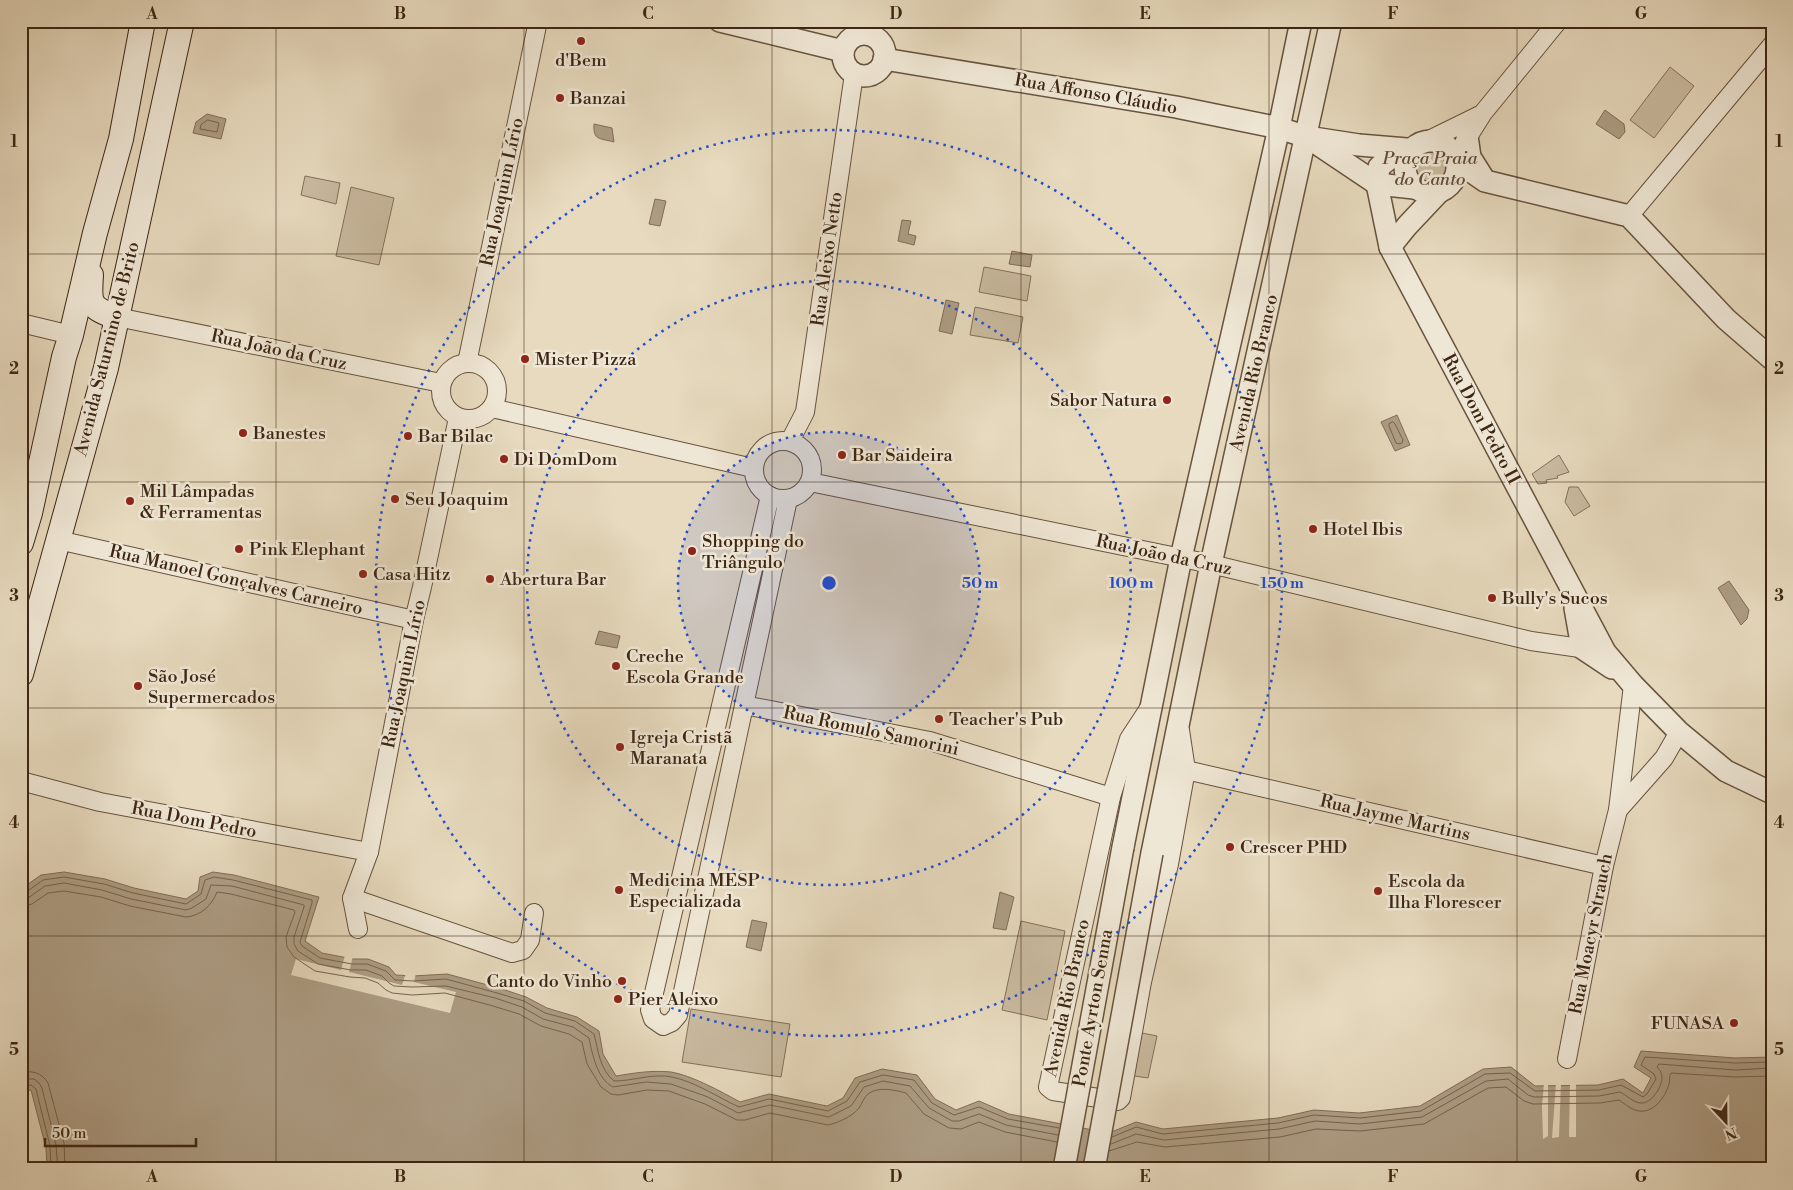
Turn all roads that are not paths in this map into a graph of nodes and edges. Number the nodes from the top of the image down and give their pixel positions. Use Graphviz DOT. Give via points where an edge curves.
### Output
graph roads {
  1 [pos="143,21"];
  2 [pos="182,21"];
  3 [pos="538,21"];
  4 [pos="720,21"];
  5 [pos="1301,21"];
  6 [pos="1331,21"];
  7 [pos="1558,21"];
  8 [pos="865,28"];
  9 [pos="1772,45"];
  10 [pos="843,50"];
  11 [pos="884,59"];
  12 [pos="854,74"];
  13 [pos="1483,113"];
  14 [pos="1279,128"];
  15 [pos="1307,136"];
  16 [pos="1467,136"];
  17 [pos="1413,147"];
  18 [pos="1456,159"];
  19 [pos="1485,180"];
  20 [pos="1377,184"];
  21 [pos="1414,188"];
  22 [pos="1442,191"];
  23 [pos="1629,216"];
  24 [pos="95,233"];
  25 [pos="1390,247"];
  26 [pos="117,317"];
  27 [pos="21,323"];
  28 [pos="71,335"];
  29 [pos="1772,359"];
  30 [pos="467,363"];
  31 [pos="442,383"];
  32 [pos="492,408"];
  33 [pos="458,418"];
  34 [pos="790,441"];
  35 [pos="753,468"];
  36 [pos="810,482"];
  37 [pos="770,496"];
  38 [pos="788,499"];
  39 [pos="58,540"];
  40 [pos="21,543"];
  41 [pos="1181,558"];
  42 [pos="1211,564"];
  43 [pos="1572,590"];
  44 [pos="414,620"];
  45 [pos="1582,648"];
  46 [pos="1604,652"];
  47 [pos="21,674"];
  48 [pos="1631,682"];
  49 [pos="1151,704"];
  50 [pos="744,705"];
  51 [pos="1179,725"];
  52 [pos="1679,732"];
  53 [pos="1186,770"];
  54 [pos="21,781"];
  55 [pos="1772,794"];
  56 [pos="1111,797"];
  57 [pos="1618,810"];
  58 [pos="1122,847"];
  59 [pos="369,852"];
  60 [pos="1152,853"];
  61 [pos="1604,866"];
  62 [pos="352,898"];
  63 [pos="534,913"];
  64 [pos="358,928"];
  65 [pos="1566,1058"];
  66 [pos="1064,1169"];
  67 [pos="1094,1169"];
  1 -- 24 [label="main road, Avenida Saturnino de Brito" via="121,139"];
  2 -- 26 [label="main road, Avenida Saturnino de Brito"];
  3 -- 30 [label="street, Rua Joaquim Lírio"];
  4 -- 10 [label="street"];
  5 -- 14 [label="street, Avenida Rio Branco"];
  6 -- 15 [label="street, Avenida Rio Branco"];
  7 -- 13 [label="street"];
  8 -- 10 [label="street" via="850,39"];
  8 -- 11 [label="street" via="880,42"];
  9 -- 23 [label="street"];
  10 -- 12 [label="street" via="845,64"];
  11 -- 12 [label="street" via="873,74"];
  11 -- 14 [label="street, Rua Affonso Cláudio"];
  12 -- 34 [label="street, Rua Aleixo Netto" via="805,412"];
  13 -- 16 [label="street"];
  13 -- 17 [label="street"];
  14 -- 15 [label="street, Rua Affonso Cláudio"];
  14 -- 41 [label="street, Avenida Rio Branco"];
  15 -- 17 [label="street, Rua Affonso Cláudio"];
  15 -- 20 [label="street, Rua Affonso Cláudio"];
  15 -- 42 [label="street, Avenida Rio Branco"];
  16 -- 18 [label="street"];
  16 -- 19 [label="street" via="1470,157"];
  17 -- 18 [label="street" via="1436,142 1450,150"];
  17 -- 20 [label="street" via="1379,167"];
  17 -- 21 [label="street" via="1404,169"];
  18 -- 19 [label="street"];
  18 -- 22 [label="street" via="1455,176"];
  19 -- 22 [label="street"];
  19 -- 23 [label="street"];
  20 -- 21 [label="street, Rua Affonso Cláudio"];
  20 -- 25 [label="street, Rua Dom Pedro II"];
  21 -- 22 [label="street" via="1430,194"];
  22 -- 25 [label="street"];
  23 -- 29 [label="street" via="1726,319"];
  24 -- 26 [label="main road" via="92,304 99,311"];
  24 -- 28 [label="main road, Avenida Saturnino de Brito"];
  25 -- 43 [label="street, Rua Dom Pedro II"];
  26 -- 31 [label="street, Rua João da Cruz"];
  26 -- 39 [label="main road, Avenida Saturnino de Brito"];
  27 -- 28 [label="street"];
  28 -- 40 [label="main road, Avenida Saturnino de Brito"];
  30 -- 31 [label="street" via="451,369"];
  30 -- 32 [label="street" via="483,366 494,377 498,393"];
  31 -- 33 [label="street" via="443,403"];
  32 -- 33 [label="street" via="470,420"];
  32 -- 35 [label="street"];
  33 -- 44 [label="street, Rua Joaquim Lírio"];
  34 -- 35 [label="street" via="780,440 761,449"];
  34 -- 36 [label="street" via="802,447 810,457 813,469"];
  35 -- 37 [label="street" via="760,489"];
  36 -- 38 [label="street" via="801,493"];
  36 -- 41 [label="street, Rua João da Cruz"];
  37 -- 38 [label="street"];
  37 -- 50 [label="street" via="650,1010 653,1019 663,1026 678,1015"];
  38 -- 50 [label="street"];
  39 -- 44 [label="street, Rua Manoel Gonçalves Carneiro"];
  39 -- 47 [label="main road, Avenida Saturnino de Brito"];
  41 -- 42 [label="street, Rua João da Cruz"];
  41 -- 49 [label="street, Avenida Rio Branco"];
  42 -- 45 [label="street, Rua João da Cruz" via="1531,641"];
  42 -- 51 [label="street, Avenida Rio Branco"];
  43 -- 45 [label="street, Rua Dom Pedro II"];
  43 -- 46 [label="street, Rua Dom Pedro II"];
  44 -- 59 [label="street, Rua Joaquim Lírio"];
  45 -- 46 [label="street, Rua João da Cruz"];
  45 -- 48 [label="street"];
  46 -- 48 [label="street, Rua Dom Pedro II"];
  48 -- 52 [label="street"];
  48 -- 57 [label="street, Rua Moacyr Strauch"];
  49 -- 56 [label="street, Avenida Rio Branco" via="1129,740"];
  49 -- 58 [label="street, Avenida Rio Branco"];
  50 -- 56 [label="street, Rua Romulo Samorini" via="930,741"];
  51 -- 53 [label="street, Avenida Rio Branco"];
  51 -- 60 [label="street, Avenida Rio Branco"];
  52 -- 55 [label="street" via="1726,771"];
  52 -- 57 [label="street, Rua Moacyr Strauch" via="1664,758"];
  53 -- 56 [label="street, Avenida Rio Branco" via="1118,1101 1054,1091 1048,1087"];
  53 -- 61 [label="street, Rua Jayme Martins"];
  54 -- 59 [label="street, Rua Dom Pedro" via="100,802"];
  57 -- 61 [label="street, Rua Moacyr Strauch"];
  58 -- 66 [label="street, Ponte Ayrton Senna, bridge"];
  59 -- 62 [label="street, Rua Joaquim Lírio"];
  60 -- 67 [label="street, Ponte Ayrton Senna, bridge"];
  61 -- 65 [label="street, Rua Moacyr Strauch"];
  62 -- 63 [label="street" via="512,953 523,950 530,940"];
  62 -- 64 [label="street"];
}
